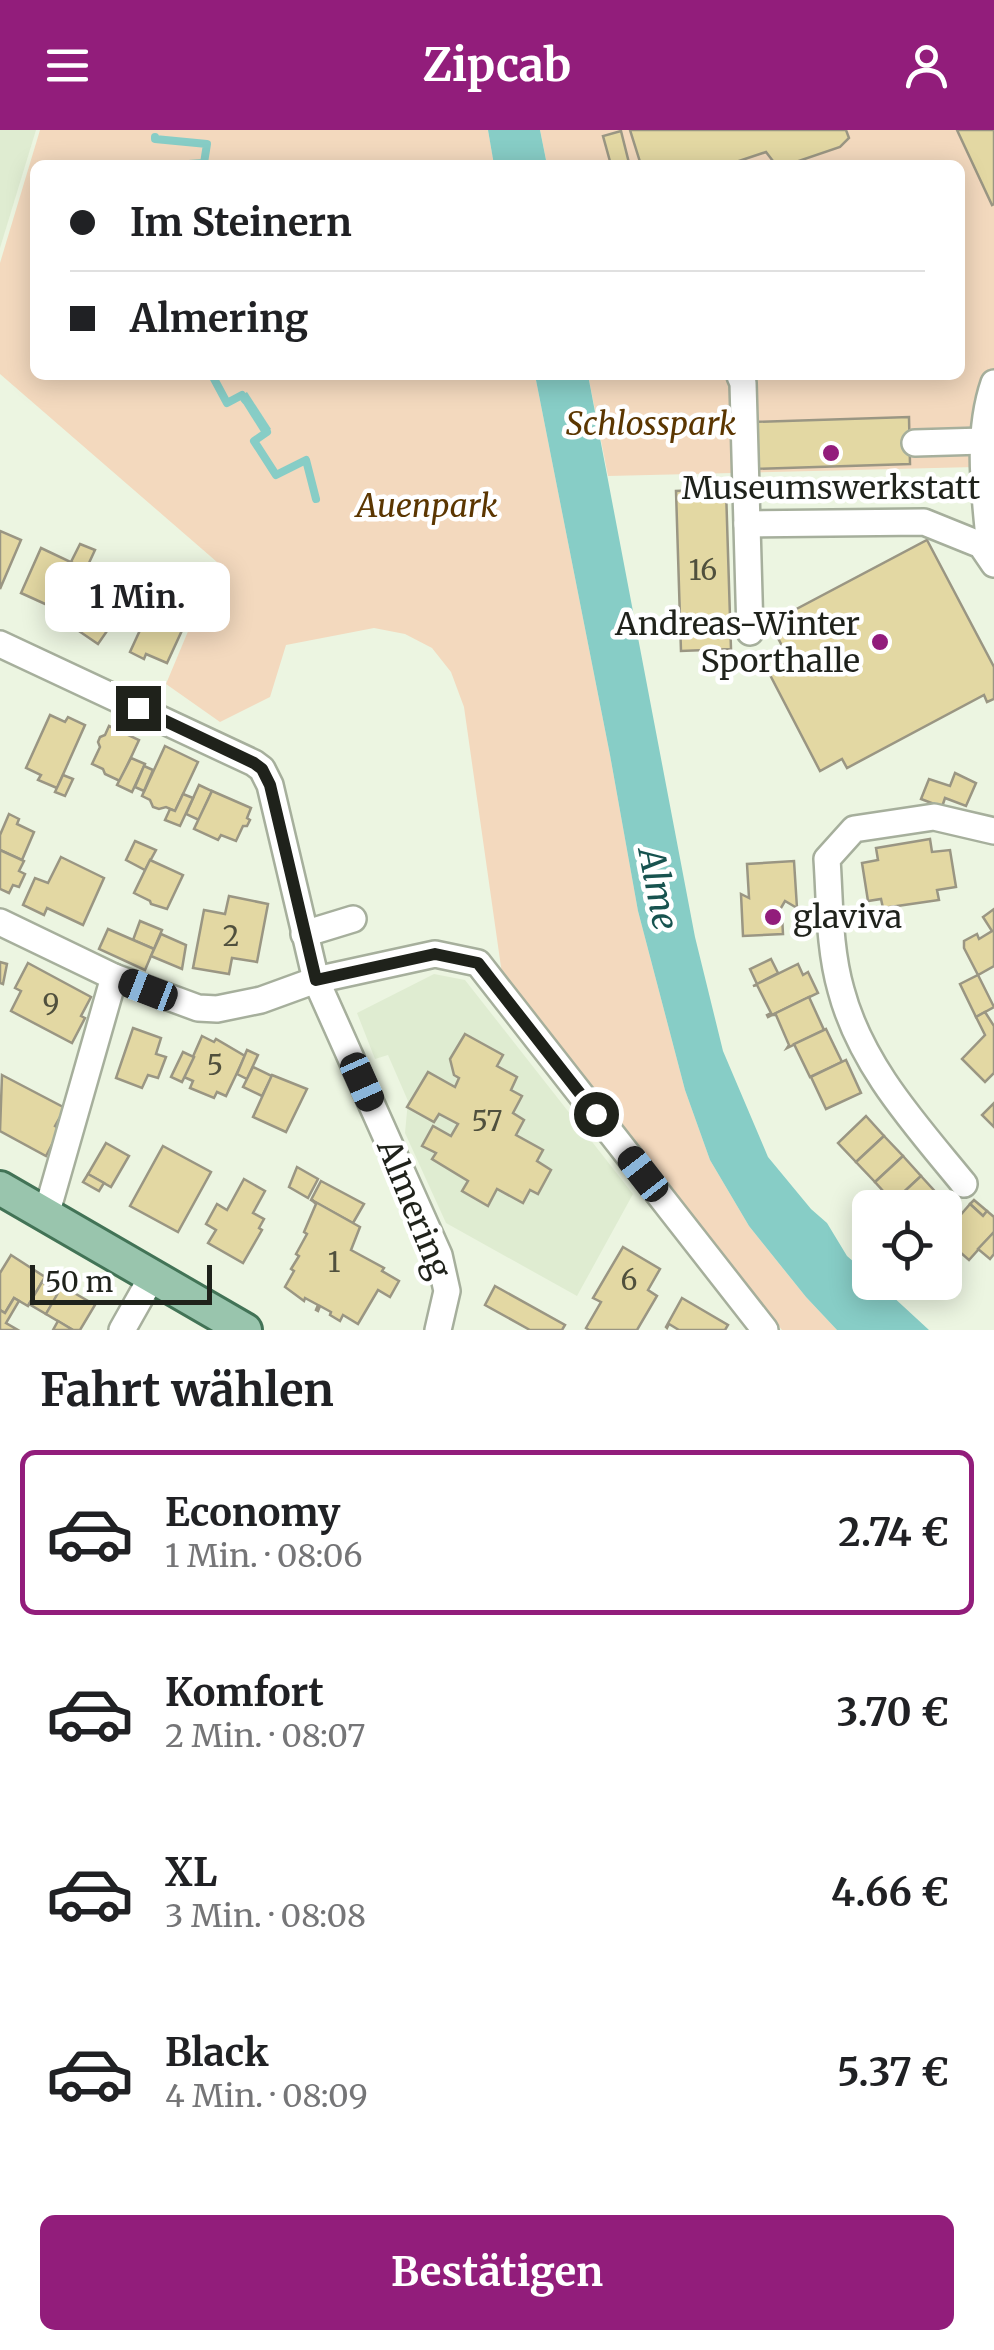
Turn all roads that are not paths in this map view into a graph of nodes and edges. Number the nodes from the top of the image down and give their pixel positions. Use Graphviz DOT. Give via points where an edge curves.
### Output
graph roads {
  1 [pos="741,380"];
  2 [pos="994,384"];
  3 [pos="984,441"];
  4 [pos="915,443"];
  5 [pos="747,524"];
  6 [pos="993,561"];
  7 [pos="750,632"];
  8 [pos="0,644"];
  9 [pos="994,832"];
  10 [pos="354,919"];
  11 [pos="0,922"];
  12 [pos="304,934"];
  13 [pos="114,977"];
  14 [pos="316,980"];
  15 [pos="964,1184"];
  16 [pos="0,1188"];
  17 [pos="46,1215"];
  18 [pos="153,1276"];
  19 [pos="128,1328"];
  20 [pos="237,1328"];
  21 [pos="438,1330"];
  22 [pos="765,1330"];
  1 -- 5 [label="street"];
  2 -- 3 [label="street"];
  3 -- 4 [label="street"];
  3 -- 6 [label="street"];
  5 -- 6 [label="street" via="924,522 981,545"];
  5 -- 7 [label="street"];
  8 -- 12 [label="street, Almering" via="262,769"];
  9 -- 15 [label="street" via="934,817 854,829 827,859 833,953 854,1028 900,1106"];
  10 -- 12 [label="street"];
  11 -- 13 [label="street"];
  12 -- 14 [label="street, Almering"];
  13 -- 14 [label="street" via="183,1004 218,1009"];
  13 -- 17 [label="street"];
  14 -- 21 [label="street, Almering" via="439,1255 447,1291"];
  14 -- 22 [label="street" via="435,954 478,963"];
  16 -- 17 [label="main road"];
  17 -- 18 [label="main road"];
  18 -- 19 [label="street"];
  18 -- 20 [label="main road"];
}
